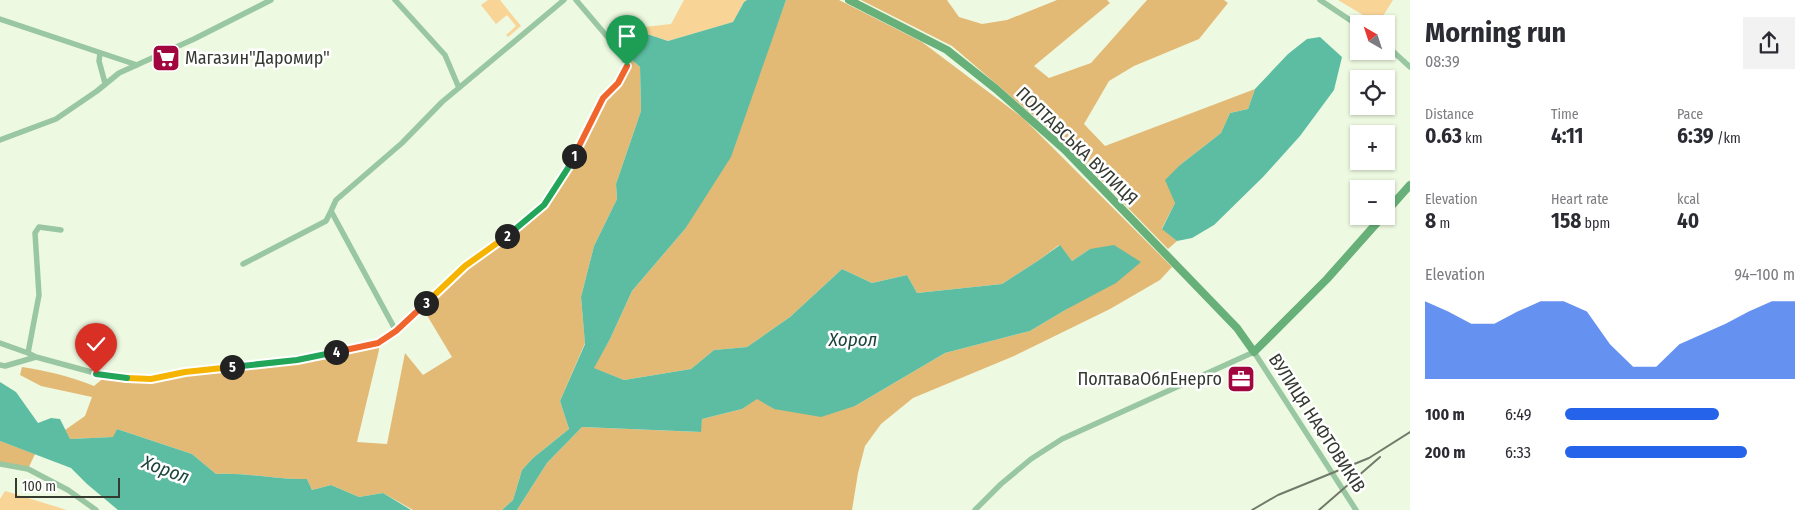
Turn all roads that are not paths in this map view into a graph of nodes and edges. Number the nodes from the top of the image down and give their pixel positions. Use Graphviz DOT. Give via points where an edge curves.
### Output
graph roads {
  1 [pos="271,0"];
  2 [pos="395,0"];
  3 [pos="564,0"];
  4 [pos="576,0"];
  5 [pos="849,0"];
  6 [pos="1320,0"];
  7 [pos="0,19"];
  8 [pos="1350,20"];
  9 [pos="100,53"];
  10 [pos="1395,53"];
  11 [pos="137,65"];
  12 [pos="1410,67"];
  13 [pos="104,83"];
  14 [pos="459,88"];
  15 [pos="0,140"];
  16 [pos="1410,185"];
  17 [pos="1395,202"];
  18 [pos="331,211"];
  19 [pos="1375,225"];
  20 [pos="62,230"];
  21 [pos="243,264"];
  22 [pos="396,331"];
  23 [pos="0,343"];
  24 [pos="1254,352"];
  25 [pos="28,353"];
  26 [pos="36,357"];
  27 [pos="0,365"];
  28 [pos="0,464"];
  29 [pos="96,510"];
  30 [pos="975,510"];
  31 [pos="1356,510"];
  1 -- 11 [label="street"];
  2 -- 14 [label="street" via="445,55"];
  3 -- 14 [label="street"];
  4 -- 22 [label="street" via="622,54 627,66 618,83 603,98 568,168 544,205 465,266"];
  5 -- 24 [label="street, ПОЛТАВСЬКА ВУЛИЦЯ" via="947,50 996,88 1065,150 1236,328"];
  6 -- 8 [label="street"];
  7 -- 9 [label="street"];
  9 -- 11 [label="street"];
  9 -- 13 [label="street"];
  10 -- 12 [label="street"];
  11 -- 13 [label="street"];
  13 -- 15 [label="street" via="90,97 56,119"];
  14 -- 18 [label="street" via="336,200"];
  16 -- 17 [label="street"];
  18 -- 21 [label="street" via="326,221"];
  18 -- 22 [label="street"];
  19 -- 24 [label="street" via="1328,279"];
  20 -- 25 [label="street" via="40,227 35,233 40,295"];
  22 -- 26 [label="street" via="378,343 297,360 185,372 151,379 106,376"];
  23 -- 25 [label="street"];
  24 -- 30 [label="street" via="1062,439 1031,459"];
  24 -- 31 [label="street, ВУЛИЦЯ НАФТОВИКІВ"];
  25 -- 26 [label="street"];
  26 -- 27 [label="street"];
  28 -- 29 [label="street" via="28,469 68,490"];
}
